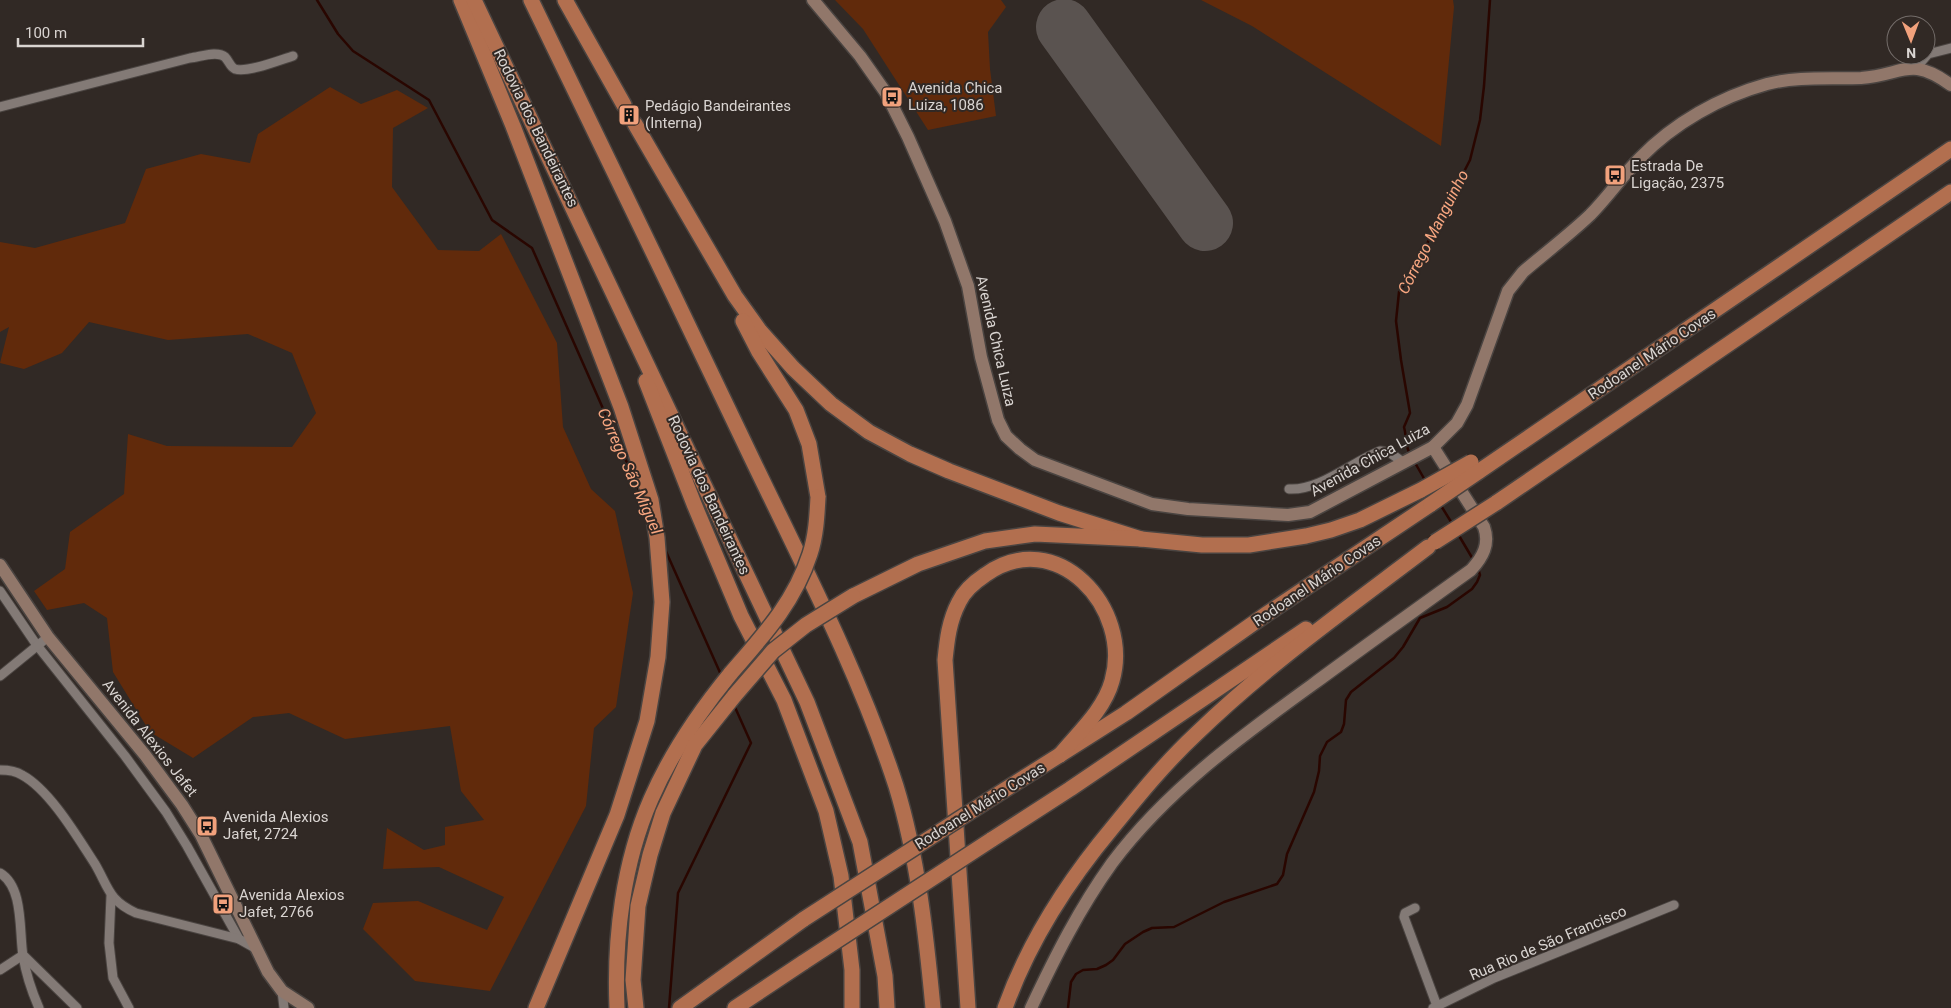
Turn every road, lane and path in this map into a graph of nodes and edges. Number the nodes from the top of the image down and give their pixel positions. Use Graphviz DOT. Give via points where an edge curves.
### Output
graph roads {
  1 [pos="461,0"];
  2 [pos="474,0"];
  3 [pos="531,0"];
  4 [pos="565,0"];
  5 [pos="813,0"];
  6 [pos="1951,48"];
  7 [pos="293,56"];
  8 [pos="1916,68"];
  9 [pos="1951,85"];
  10 [pos="624,105"];
  11 [pos="0,107"];
  12 [pos="635,124"];
  13 [pos="1951,149"];
  14 [pos="1951,192"];
  15 [pos="607,278"];
  16 [pos="735,296"];
  17 [pos="1433,447"];
  18 [pos="1404,463"];
  19 [pos="1475,467"];
  20 [pos="1289,489"];
  21 [pos="1141,539"];
  22 [pos="1432,544"];
  23 [pos="0,564"];
  24 [pos="0,591"];
  25 [pos="48,637"];
  26 [pos="38,646"];
  27 [pos="0,676"];
  28 [pos="1060,755"];
  29 [pos="0,770"];
  30 [pos="0,874"];
  31 [pos="111,896"];
  32 [pos="1674,905"];
  33 [pos="1415,908"];
  34 [pos="239,939"];
  35 [pos="255,948"];
  36 [pos="23,955"];
  37 [pos="798,966"];
  38 [pos="0,970"];
  39 [pos="282,991"];
  40 [pos="1435,1007"];
  41 [pos="39,1008"];
  42 [pos="77,1008"];
  43 [pos="129,1008"];
  44 [pos="284,1008"];
  45 [pos="308,1008"];
  46 [pos="536,1008"];
  47 [pos="617,1008"];
  48 [pos="636,1008"];
  49 [pos="680,1008"];
  50 [pos="735,1008"];
  51 [pos="754,1008"];
  52 [pos="852,1008"];
  53 [pos="887,1008"];
  54 [pos="933,1008"];
  55 [pos="968,1008"];
  56 [pos="1005,1008"];
  57 [pos="1031,1008"];
  1 -- 46 [label="highway" via="622,407 651,500 657,538 661,611 658,657 647,721 617,815"];
  2 -- 15 [label="highway, Rodovia dos Bandeirantes"];
  3 -- 54 [label="highway" via="855,678 896,787 914,862"];
  4 -- 10 [label="highway"];
  5 -- 18 [label="main road, Avenida Chica Luiza" via="886,93 908,137 945,221 968,286 976,336 998,420 1006,436 1020,449 1035,460 1152,504 1288,515 1318,509"];
  6 -- 8 [label="street" via="1928,54"];
  7 -- 11 [label="street" via="244,69 236,69 220,55 190,58"];
  8 -- 9 [label="main road" via="1928,71"];
  8 -- 17 [label="main road, Avenida Chica Luiza" via="1863,78 1790,80 1768,84 1719,102 1672,130 1641,157 1591,214 1515,281 1497,317 1467,405 1457,423"];
  12 -- 16 [label="highway"];
  13 -- 19 [label="highway, Rodoanel Mário Covas" via="1541,430"];
  14 -- 22 [label="highway, bridge"];
  15 -- 52 [label="highway" via="694,504 741,616 784,700 826,811 842,886 852,970"];
  15 -- 53 [label="highway, Rodovia dos Bandeirantes" via="813,719 860,842 885,976"];
  16 -- 21 [label="highway" via="793,368 831,404 869,432 910,454 986,486"];
  16 -- 47 [label="highway, bridge" via="743,321 796,410 809,444 818,497 816,525 796,590 778,618 704,707 682,740 651,799 633,851 621,911"];
  17 -- 18 [label="main road, Avenida Chica Luiza"];
  17 -- 57 [label="main road" via="1484,527 1487,542 1478,563 1232,744 1153,816 1113,862 1087,900 1050,965"];
  18 -- 20 [label="street" via="1389,452 1380,451 1312,485"];
  19 -- 21 [label="highway, bridge" via="1360,520 1330,530 1249,545 1202,545"];
  19 -- 28 [label="highway, Rodoanel Mário Covas, bridge" via="1431,504"];
  21 -- 48 [label="highway, bridge" via="1035,534 985,541 918,564 853,596 773,652 695,744 664,813 638,906 634,980"];
  22 -- 37 [label="highway, bridge" via="1070,789"];
  22 -- 56 [label="highway" via="1218,713 1161,770 1090,854 1059,898 1036,936"];
  23 -- 25 [label="main road, Avenida Alexios Jafet"];
  24 -- 26 [label="street, Avenida Alexios Jafet"];
  25 -- 26 [label="street"];
  25 -- 35 [label="main road, Avenida Alexios Jafet" via="182,805 201,835"];
  26 -- 27 [label="street"];
  26 -- 34 [label="street, Avenida Alexios Jafet" via="166,812"];
  28 -- 49 [label="highway, Rodoanel Mário Covas, bridge" via="804,919"];
  28 -- 55 [label="highway" via="1100,706 1112,682 1117,652 1113,628 1093,590 1062,566 1028,559 1007,563 983,576 960,600 948,629 946,692"];
  29 -- 31 [label="street" via="22,774 42,791 96,866"];
  30 -- 36 [label="street" via="10,881 16,896"];
  31 -- 34 [label="street" via="136,913"];
  31 -- 43 [label="street" via="109,943 112,972"];
  32 -- 40 [label="street, Rua Rio de São Francisco" via="1494,978"];
  33 -- 40 [label="street" via="1404,917"];
  34 -- 35 [label="street"];
  35 -- 39 [label="main road, Avenida Alexios Jafet"];
  36 -- 38 [label="street"];
  36 -- 41 [label="street"];
  36 -- 42 [label="street"];
  37 -- 50 [label="highway"];
  37 -- 51 [label="highway"];
  39 -- 44 [label="street, Avenida Alexios Jafet"];
  39 -- 45 [label="main road, Avenida Alexios Jafet"];
}
